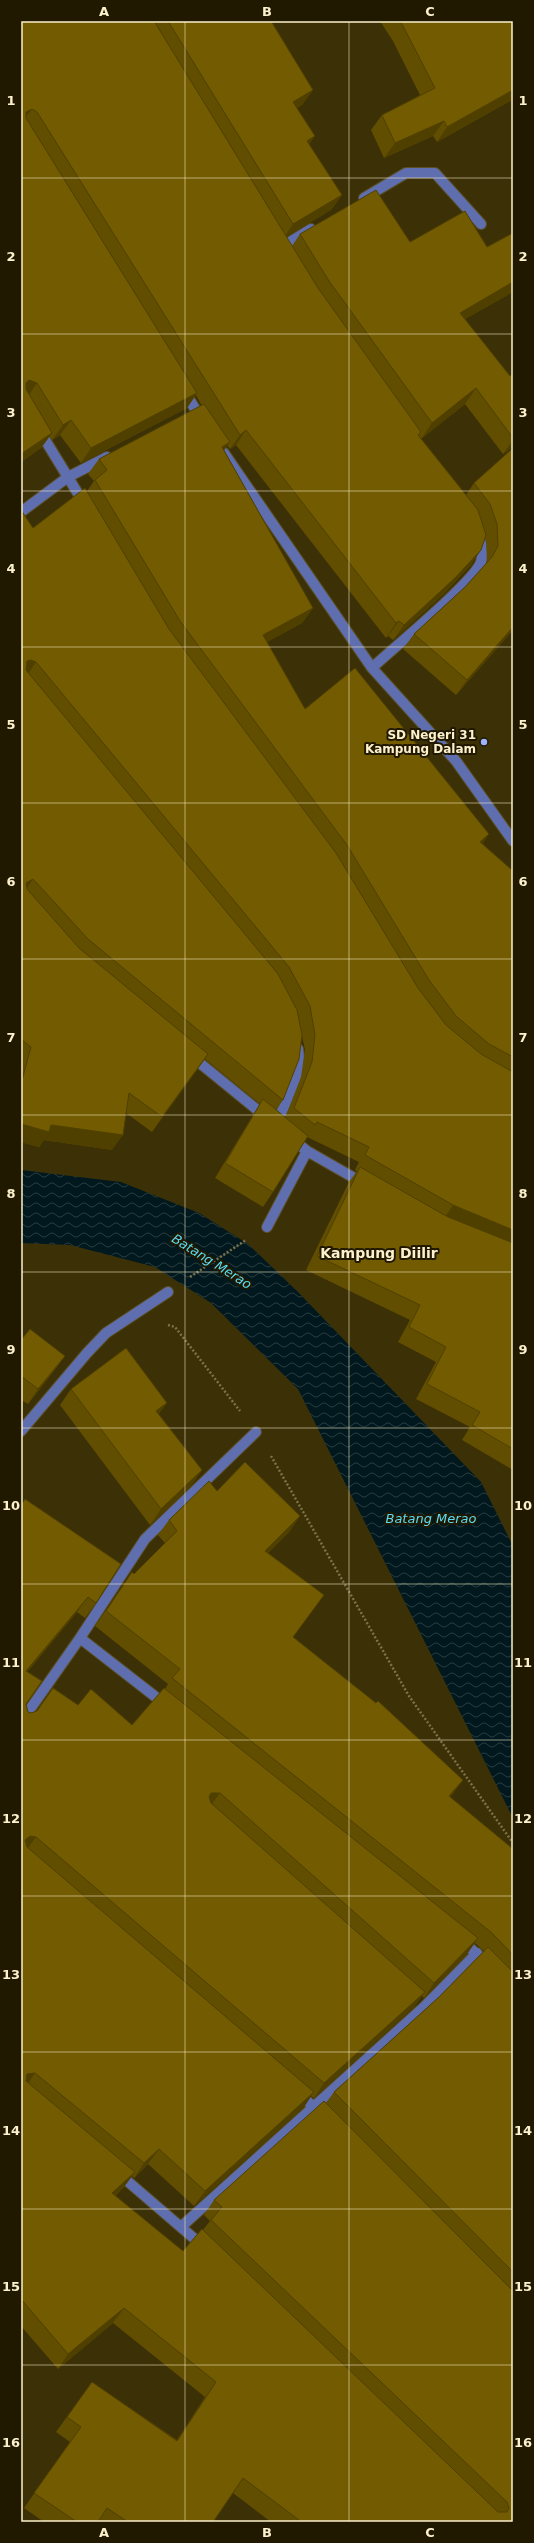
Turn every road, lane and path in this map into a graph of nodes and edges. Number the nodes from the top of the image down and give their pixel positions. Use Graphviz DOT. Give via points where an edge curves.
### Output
graph roads {
  1 [pos="353,205"];
  2 [pos="320,224"];
  3 [pos="482,224"];
  4 [pos="280,248"];
  5 [pos="179,384"];
  6 [pos="33,420"];
  7 [pos="209,430"];
  8 [pos="217,442"];
  9 [pos="118,451"];
  10 [pos="68,477"];
  11 [pos="88,511"];
  12 [pos="21,512"];
  13 [pos="476,529"];
  14 [pos="372,668"];
  15 [pos="513,841"];
  16 [pos="296,1037"];
  17 [pos="184,1050"];
  18 [pos="275,1125"];
  19 [pos="307,1151"];
  20 [pos="374,1189"];
  21 [pos="267,1226"];
  22 [pos="168,1292"];
  23 [pos="136,1314"];
  24 [pos="21,1430"];
  25 [pos="256,1432"];
  26 [pos="80,1638"];
  27 [pos="174,1711"];
  28 [pos="21,1722"];
  29 [pos="513,1843"];
  30 [pos="452,1933"];
  31 [pos="477,1952"];
  32 [pos="498,1974"];
  33 [pos="290,2086"];
  34 [pos="314,2107"];
  35 [pos="331,2124"];
  36 [pos="110,2167"];
  37 [pos="182,2226"];
  38 [pos="211,2254"];
  1 -- 3 [label="street" via="406,173 435,173"];
  2 -- 4 [label="street"];
  5 -- 7 [label="street" via="192,413"];
  6 -- 10 [label="street"];
  8 -- 14 [label="street"];
  9 -- 10 [label="street"];
  10 -- 11 [label="street"];
  10 -- 12 [label="street"];
  13 -- 14 [label="street" via="482,542 481,562 468,580"];
  14 -- 15 [label="street" via="456,761"];
  16 -- 18 [label="street" via="300,1056 292,1090"];
  17 -- 18 [label="street"];
  18 -- 19 [label="street"];
  19 -- 20 [label="street"];
  19 -- 21 [label="street"];
  21 -- 22 [label="path"];
  22 -- 23 [label="street"];
  23 -- 24 [label="street" via="106,1333"];
  23 -- 25 [label="path" via="175,1327"];
  25 -- 26 [label="street" via="145,1538"];
  25 -- 29 [label="path" via="409,1696"];
  26 -- 27 [label="street"];
  26 -- 28 [label="street"];
  30 -- 31 [label="street"];
  31 -- 32 [label="street"];
  31 -- 34 [label="street"];
  33 -- 34 [label="street"];
  34 -- 35 [label="street"];
  34 -- 37 [label="street"];
  36 -- 37 [label="street"];
  37 -- 38 [label="street"];
}
